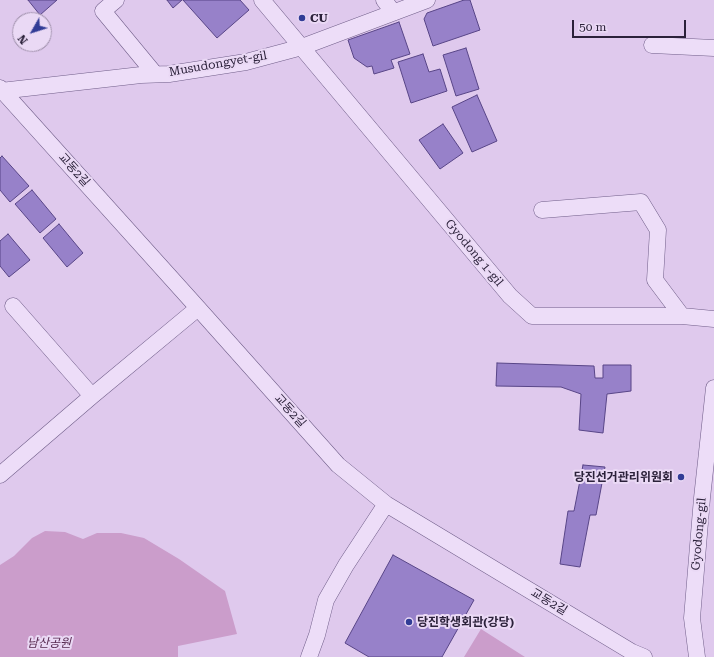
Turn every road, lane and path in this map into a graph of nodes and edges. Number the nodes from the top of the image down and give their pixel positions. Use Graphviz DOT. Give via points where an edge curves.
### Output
graph roads {
  1 [pos="116,0"];
  2 [pos="262,0"];
  3 [pos="427,0"];
  4 [pos="388,6"];
  5 [pos="652,45"];
  6 [pos="302,47"];
  7 [pos="714,48"];
  8 [pos="154,74"];
  9 [pos="0,90"];
  10 [pos="542,210"];
  11 [pos="13,306"];
  12 [pos="198,308"];
  13 [pos="682,316"];
  14 [pos="714,320"];
  15 [pos="714,388"];
  16 [pos="92,396"];
  17 [pos="0,475"];
  18 [pos="702,498"];
  19 [pos="386,504"];
  20 [pos="714,510"];
  21 [pos="309,657"];
  22 [pos="644,657"];
  23 [pos="697,657"];
  1 -- 8 [label="street" via="103,11"];
  2 -- 6 [label="street, Gyodong 1-gil"];
  3 -- 4 [label="street, Musudongyet-gil"];
  4 -- 6 [label="street, Musudongyet-gil"];
  5 -- 7 [label="street"];
  6 -- 8 [label="street, Musudongyet-gil" via="246,62"];
  6 -- 13 [label="street, Gyodong 1-gil" via="510,296 532,316"];
  8 -- 9 [label="street, Musudongyet-gil"];
  9 -- 12 [label="street, 교동2길"];
  10 -- 13 [label="street" via="641,202 658,230 655,280"];
  11 -- 16 [label="street"];
  12 -- 16 [label="street"];
  12 -- 19 [label="street, 교동2길" via="338,465"];
  13 -- 14 [label="street, Gyodong 1-gil"];
  15 -- 18 [label="street, Gyodong-gil"];
  16 -- 17 [label="street"];
  18 -- 20 [label="street"];
  18 -- 23 [label="street, Gyodong-gil" via="692,618"];
  19 -- 21 [label="street" via="326,600"];
  19 -- 22 [label="street, 교동2길"];
}
